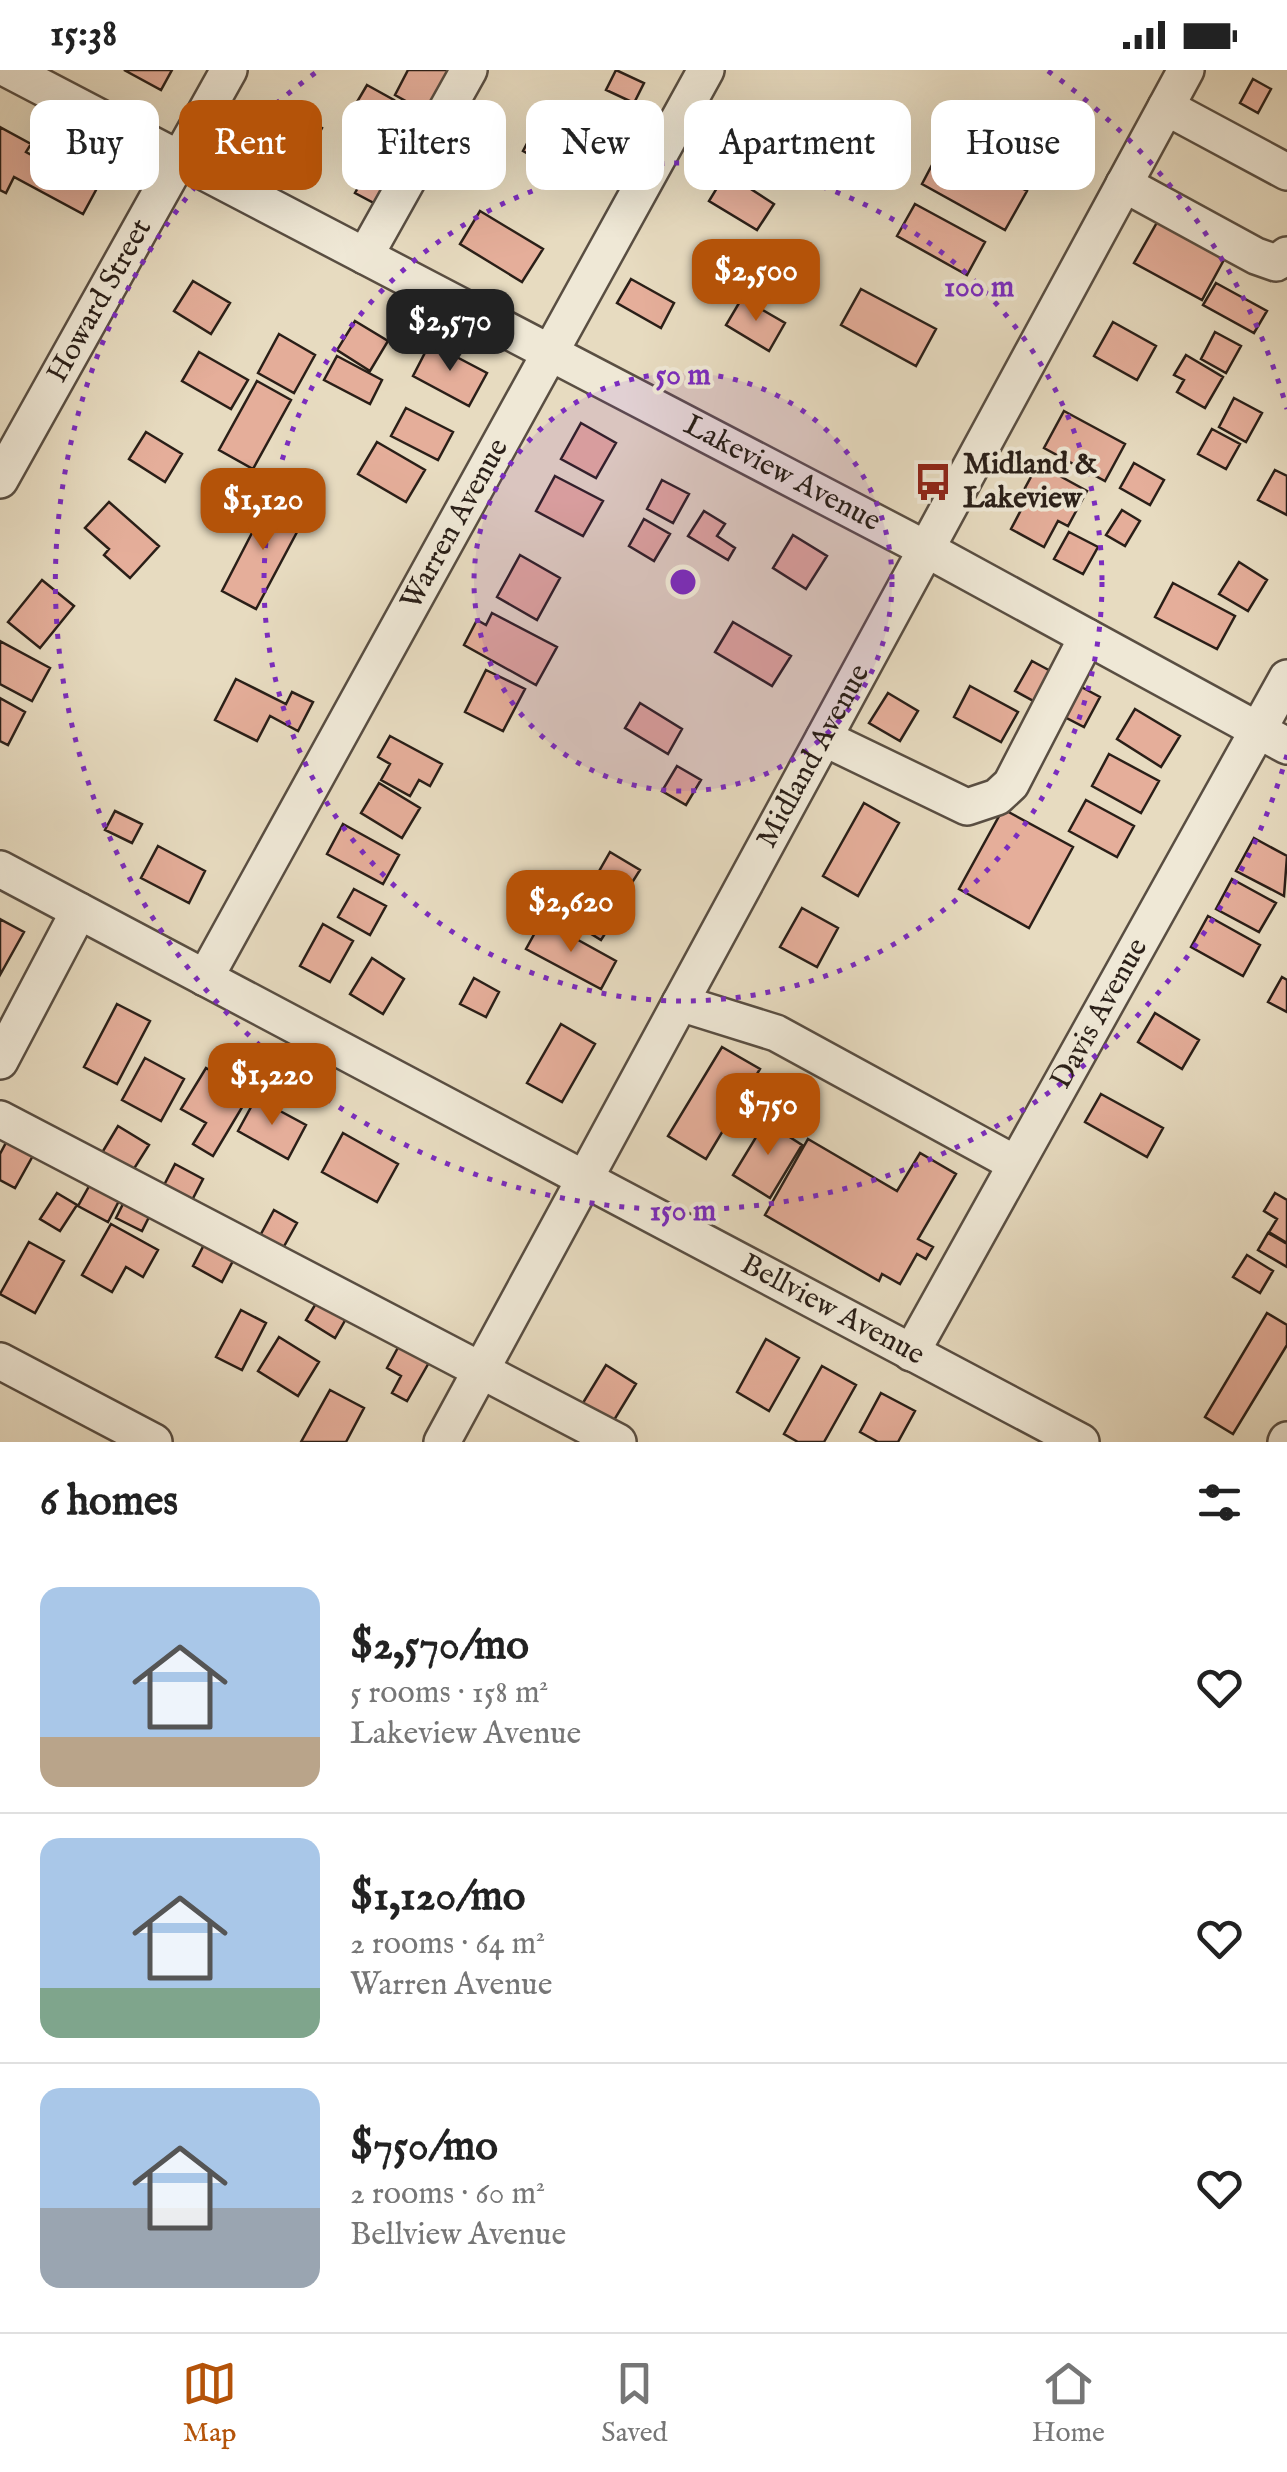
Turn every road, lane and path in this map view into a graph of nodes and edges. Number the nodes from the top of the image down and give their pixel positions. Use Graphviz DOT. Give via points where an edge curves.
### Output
graph roads {
  1 [pos="9,70"];
  2 [pos="229,70"];
  3 [pos="469,70"];
  4 [pos="706,70"];
  5 [pos="1186,70"];
  6 [pos="212,100"];
  7 [pos="1166,107"];
  8 [pos="179,157"];
  9 [pos="179,160"];
  10 [pos="1287,172"];
  11 [pos="1124,184"];
  12 [pos="240,190"];
  13 [pos="365,256"];
  14 [pos="1287,256"];
  15 [pos="548,353"];
  16 [pos="10,439"];
  17 [pos="0,480"];
  18 [pos="926,549"];
  19 [pos="1087,637"];
  20 [pos="1287,678"];
  21 [pos="824,738"];
  22 [pos="1273,738"];
  23 [pos="0,868"];
  24 [pos="79,911"];
  25 [pos="204,978"];
  26 [pos="680,1004"];
  27 [pos="0,1061"];
  28 [pos="0,1119"];
  29 [pos="1014,1162"];
  30 [pos="583,1180"];
  31 [pos="911,1353"];
  32 [pos="0,1362"];
  33 [pos="481,1370"];
  34 [pos="154,1442"];
  35 [pos="442,1442"];
  36 [pos="618,1442"];
  37 [pos="1081,1442"];
  1 -- 8 [label="street, Lakeview Avenue"];
  2 -- 6 [label="street, Howard Street"];
  3 -- 13 [label="street"];
  4 -- 15 [label="street, Warren Avenue"];
  5 -- 7 [label="street, Midland Avenue"];
  7 -- 10 [label="street"];
  7 -- 11 [label="street, Midland Avenue"];
  9 -- 16 [label="street, Howard Street"];
  11 -- 14 [label="street" via="1256,256 1276,263"];
  11 -- 18 [label="street, Midland Avenue"];
  12 -- 13 [label="street, Lakeview Avenue"];
  13 -- 15 [label="street, Lakeview Avenue"];
  15 -- 18 [label="street, Lakeview Avenue"];
  15 -- 25 [label="street, Warren Avenue"];
  16 -- 17 [label="street, Howard Street"];
  18 -- 19 [label="street, Lakeview Avenue"];
  18 -- 21 [label="street, Midland Avenue"];
  19 -- 21 [label="street" via="1011,784 981,804 967,807"];
  19 -- 22 [label="street, Lakeview Avenue"];
  20 -- 22 [label="street, Davis Avenue"];
  21 -- 26 [label="street, Midland Avenue"];
  22 -- 29 [label="street, Davis Avenue"];
  23 -- 24 [label="street, Bellview Avenue"];
  24 -- 25 [label="street, Bellview Avenue"];
  24 -- 27 [label="street"];
  25 -- 30 [label="street, Bellview Avenue"];
  26 -- 29 [label="street" via="776,1033"];
  26 -- 30 [label="street, Midland Avenue"];
  28 -- 33 [label="street"];
  29 -- 31 [label="street, Davis Avenue"];
  30 -- 31 [label="street, Bellview Avenue"];
  30 -- 33 [label="street, Midland Avenue"];
  31 -- 37 [label="street, Bellview Avenue"];
  32 -- 34 [label="street"];
  33 -- 35 [label="street, Midland Avenue"];
  33 -- 36 [label="street"];
}
